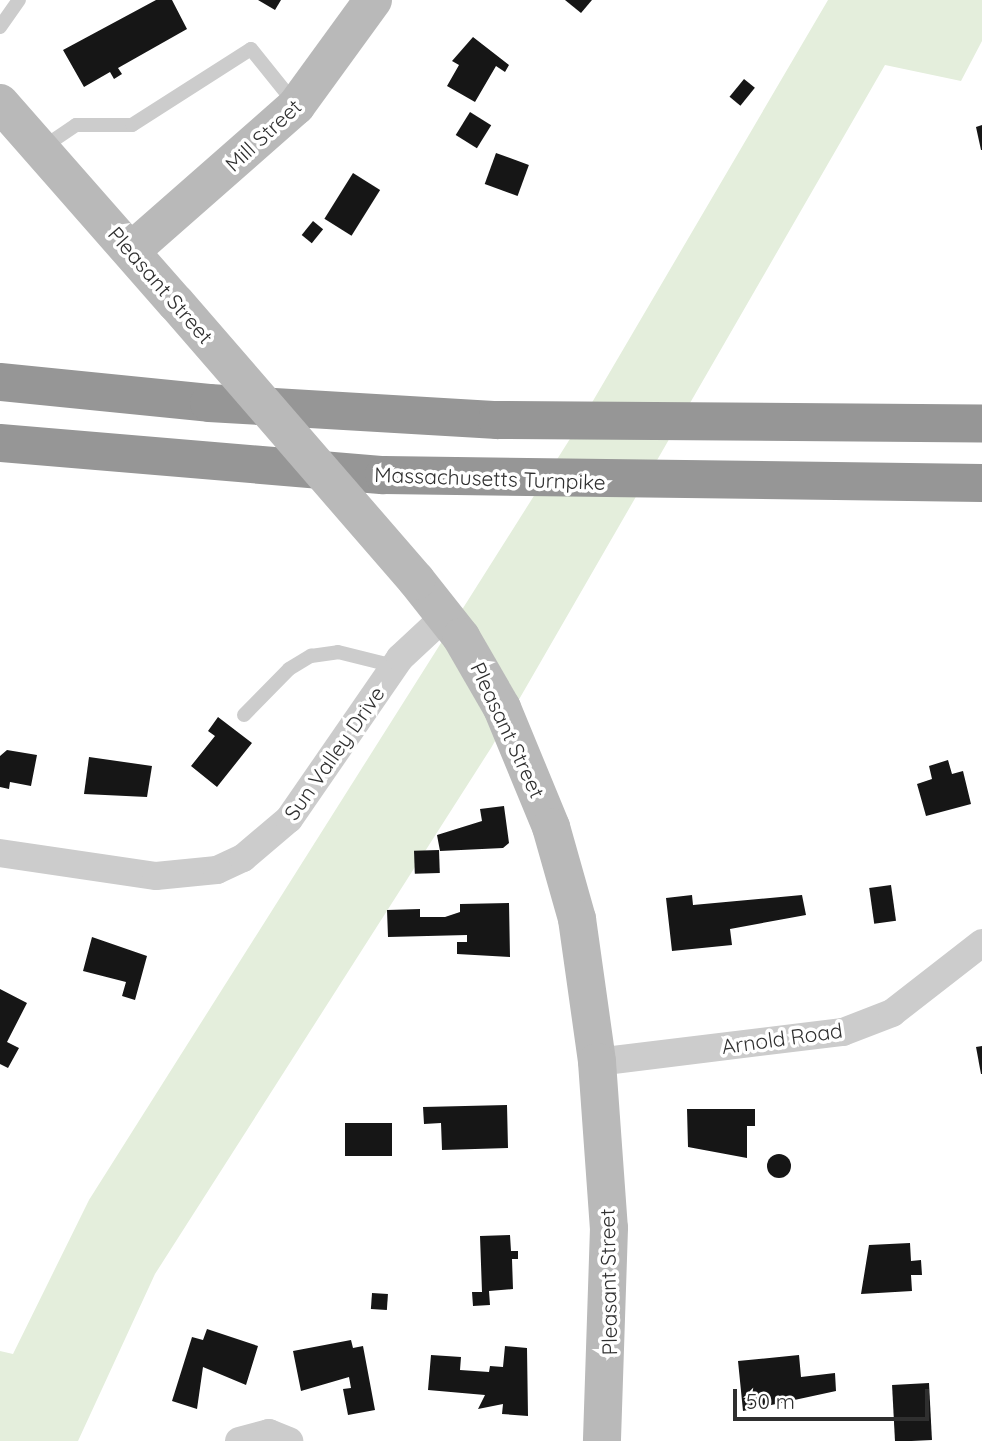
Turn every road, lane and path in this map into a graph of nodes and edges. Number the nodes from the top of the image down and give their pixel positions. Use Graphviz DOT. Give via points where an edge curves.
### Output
graph roads {
  1 [pos="19,0"];
  2 [pos="373,0"];
  3 [pos="0,26"];
  4 [pos="0,103"];
  5 [pos="296,106"];
  6 [pos="41,149"];
  7 [pos="131,251"];
  8 [pos="0,382"];
  9 [pos="982,424"];
  10 [pos="0,443"];
  11 [pos="982,483"];
  12 [pos="445,616"];
  13 [pos="394,666"];
  14 [pos="244,715"];
  15 [pos="0,853"];
  16 [pos="982,943"];
  17 [pos="597,1062"];
  18 [pos="239,1441"];
  19 [pos="289,1441"];
  20 [pos="603,1441"];
  1 -- 3 [label="lane"];
  2 -- 5 [label="main road, Mill Street"];
  4 -- 6 [label="main road, Pleasant Street"];
  5 -- 6 [label="lane" via="251,49 132,125 76,125"];
  5 -- 7 [label="main road, Mill Street"];
  6 -- 7 [label="main road, Pleasant Street"];
  7 -- 12 [label="main road, Pleasant Street, bridge"];
  8 -- 9 [label="highway" via="484,419"];
  10 -- 11 [label="highway, Massachusetts Turnpike" via="384,475"];
  12 -- 13 [label="street, Sun Valley Drive"];
  12 -- 17 [label="main road, Pleasant Street" via="502,708 551,827 577,919"];
  13 -- 14 [label="lane" via="338,652 311,656 289,669"];
  13 -- 15 [label="street, Sun Valley Drive" via="289,819 243,858 217,870 156,876"];
  16 -- 17 [label="street, Arnold Road" via="892,1013 843,1032"];
  17 -- 20 [label="main road, Pleasant Street" via="610,1277"];
  18 -- 19 [label="street" via="269,1433"];
}
